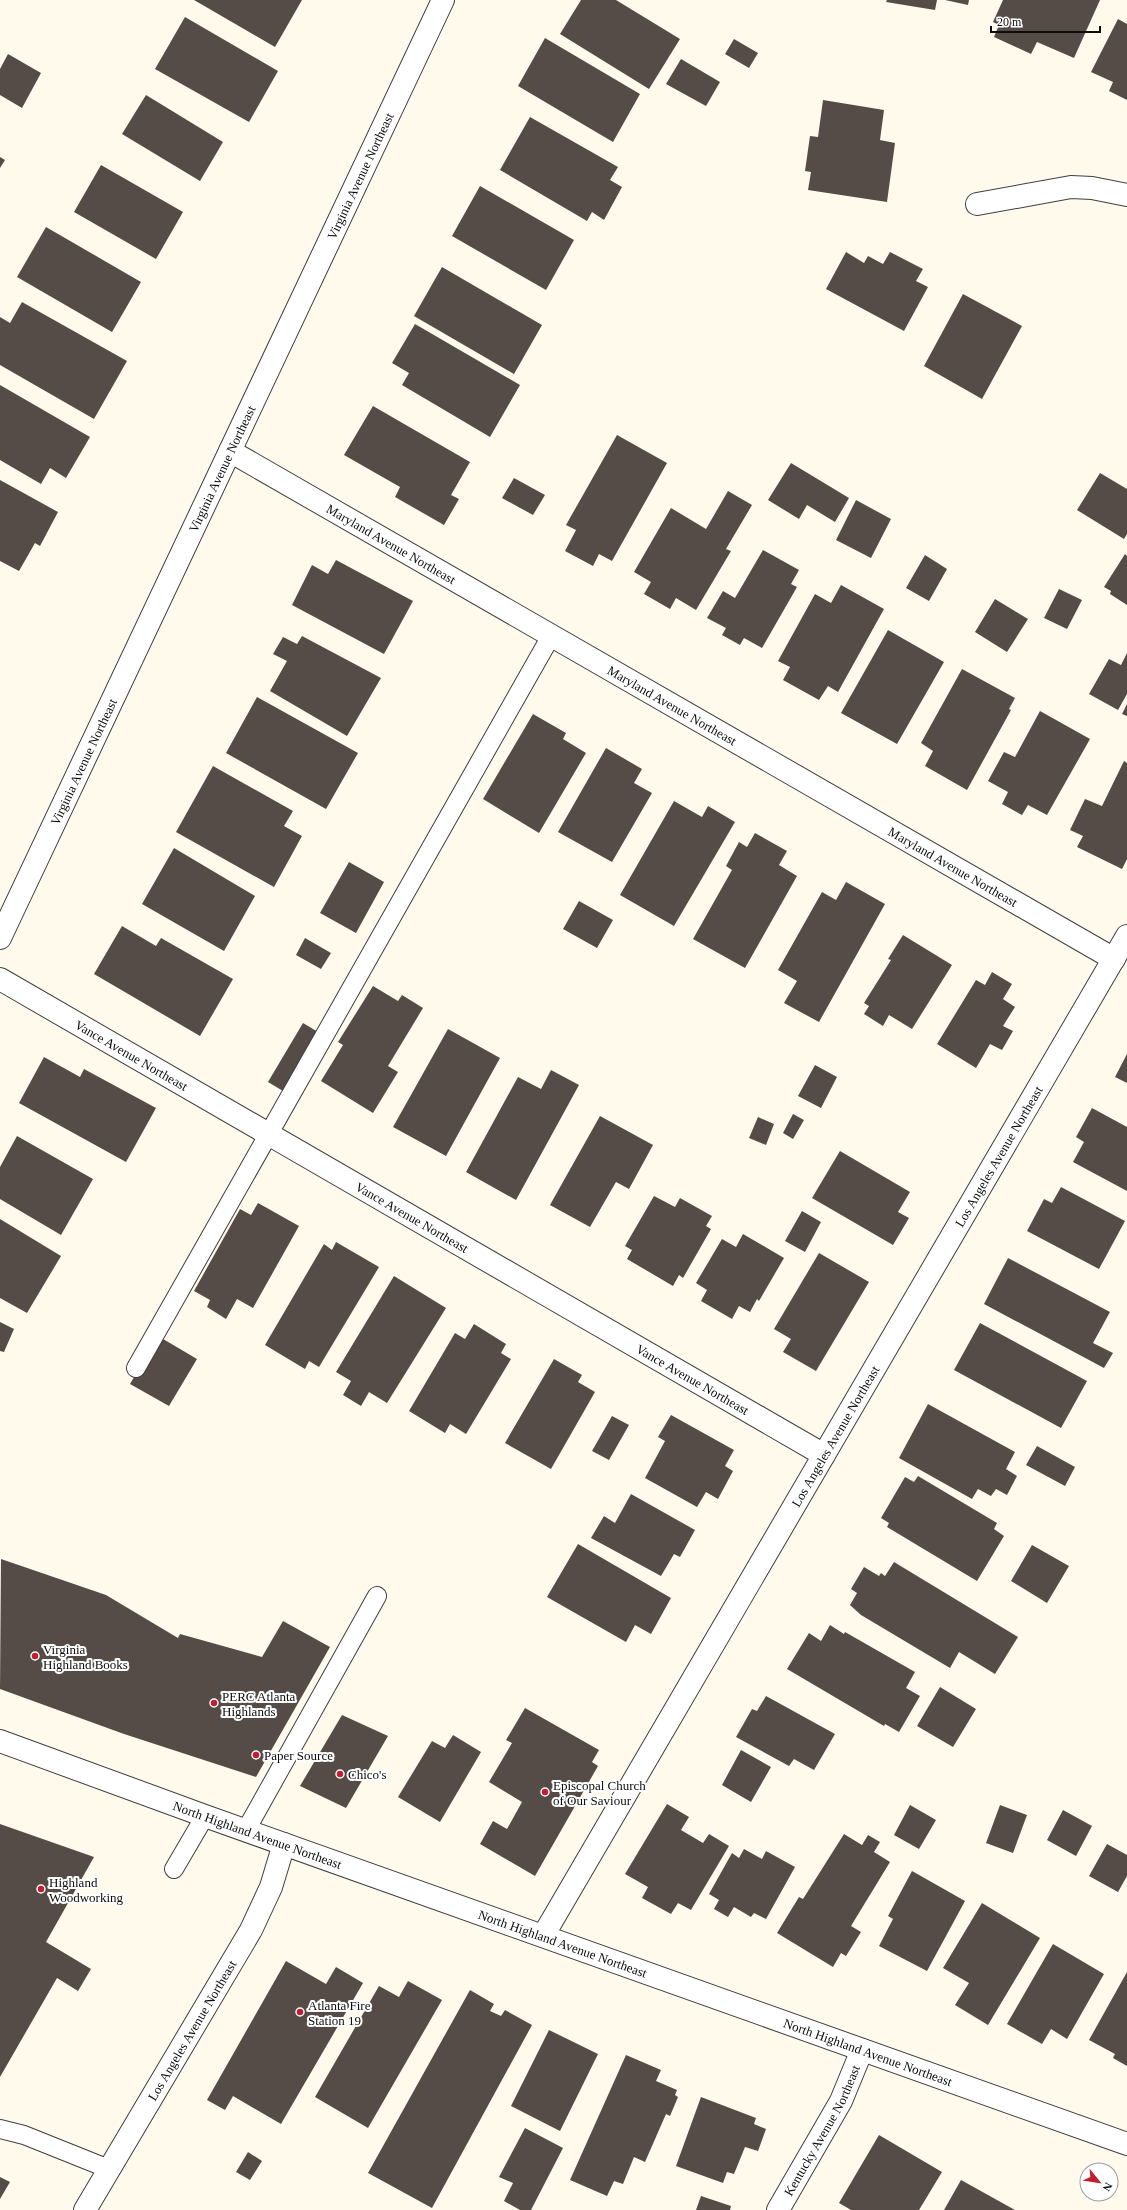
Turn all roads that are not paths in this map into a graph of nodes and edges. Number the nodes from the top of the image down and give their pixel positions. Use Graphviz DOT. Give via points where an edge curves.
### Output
graph roads {
  1 [pos="443,0"];
  2 [pos="1127,195"];
  3 [pos="977,204"];
  4 [pos="230,451"];
  5 [pos="551,636"];
  6 [pos="1127,936"];
  7 [pos="0,938"];
  8 [pos="1114,959"];
  9 [pos="0,978"];
  10 [pos="267,1133"];
  11 [pos="136,1368"];
  12 [pos="824,1455"];
  13 [pos="377,1596"];
  14 [pos="0,1741"];
  15 [pos="205,1816"];
  16 [pos="246,1830"];
  17 [pos="284,1844"];
  18 [pos="174,1869"];
  19 [pos="542,1936"];
  20 [pos="862,2050"];
  21 [pos="0,2129"];
  22 [pos="1127,2144"];
  23 [pos="110,2169"];
  24 [pos="85,2210"];
  25 [pos="778,2210"];
  1 -- 4 [label="street, Virginia Avenue Northeast"];
  2 -- 3 [label="street" via="1071,187"];
  4 -- 5 [label="street, Maryland Avenue Northeast"];
  4 -- 7 [label="street, Virginia Avenue Northeast"];
  5 -- 8 [label="street, Maryland Avenue Northeast"];
  5 -- 10 [label="lane"];
  6 -- 8 [label="street, Los Angeles Avenue Northeast"];
  8 -- 12 [label="street, Los Angeles Avenue Northeast"];
  9 -- 10 [label="street, Vance Avenue Northeast"];
  10 -- 11 [label="lane"];
  10 -- 12 [label="street, Vance Avenue Northeast"];
  12 -- 19 [label="street, Los Angeles Avenue Northeast"];
  13 -- 16 [label="lane"];
  14 -- 15 [label="street, North Highland Avenue Northeast"];
  15 -- 16 [label="street, North Highland Avenue Northeast"];
  15 -- 18 [label="lane"];
  16 -- 17 [label="street, North Highland Avenue Northeast"];
  17 -- 19 [label="street, North Highland Avenue Northeast"];
  17 -- 23 [label="street, Los Angeles Avenue Northeast" via="271,1887 251,1930"];
  19 -- 20 [label="street, North Highland Avenue Northeast"];
  20 -- 22 [label="street, North Highland Avenue Northeast"];
  20 -- 25 [label="street, Kentucky Avenue Northeast" via="841,2101"];
  21 -- 23 [label="lane" via="24,2135"];
  23 -- 24 [label="street, Los Angeles Avenue Northeast"];
}
